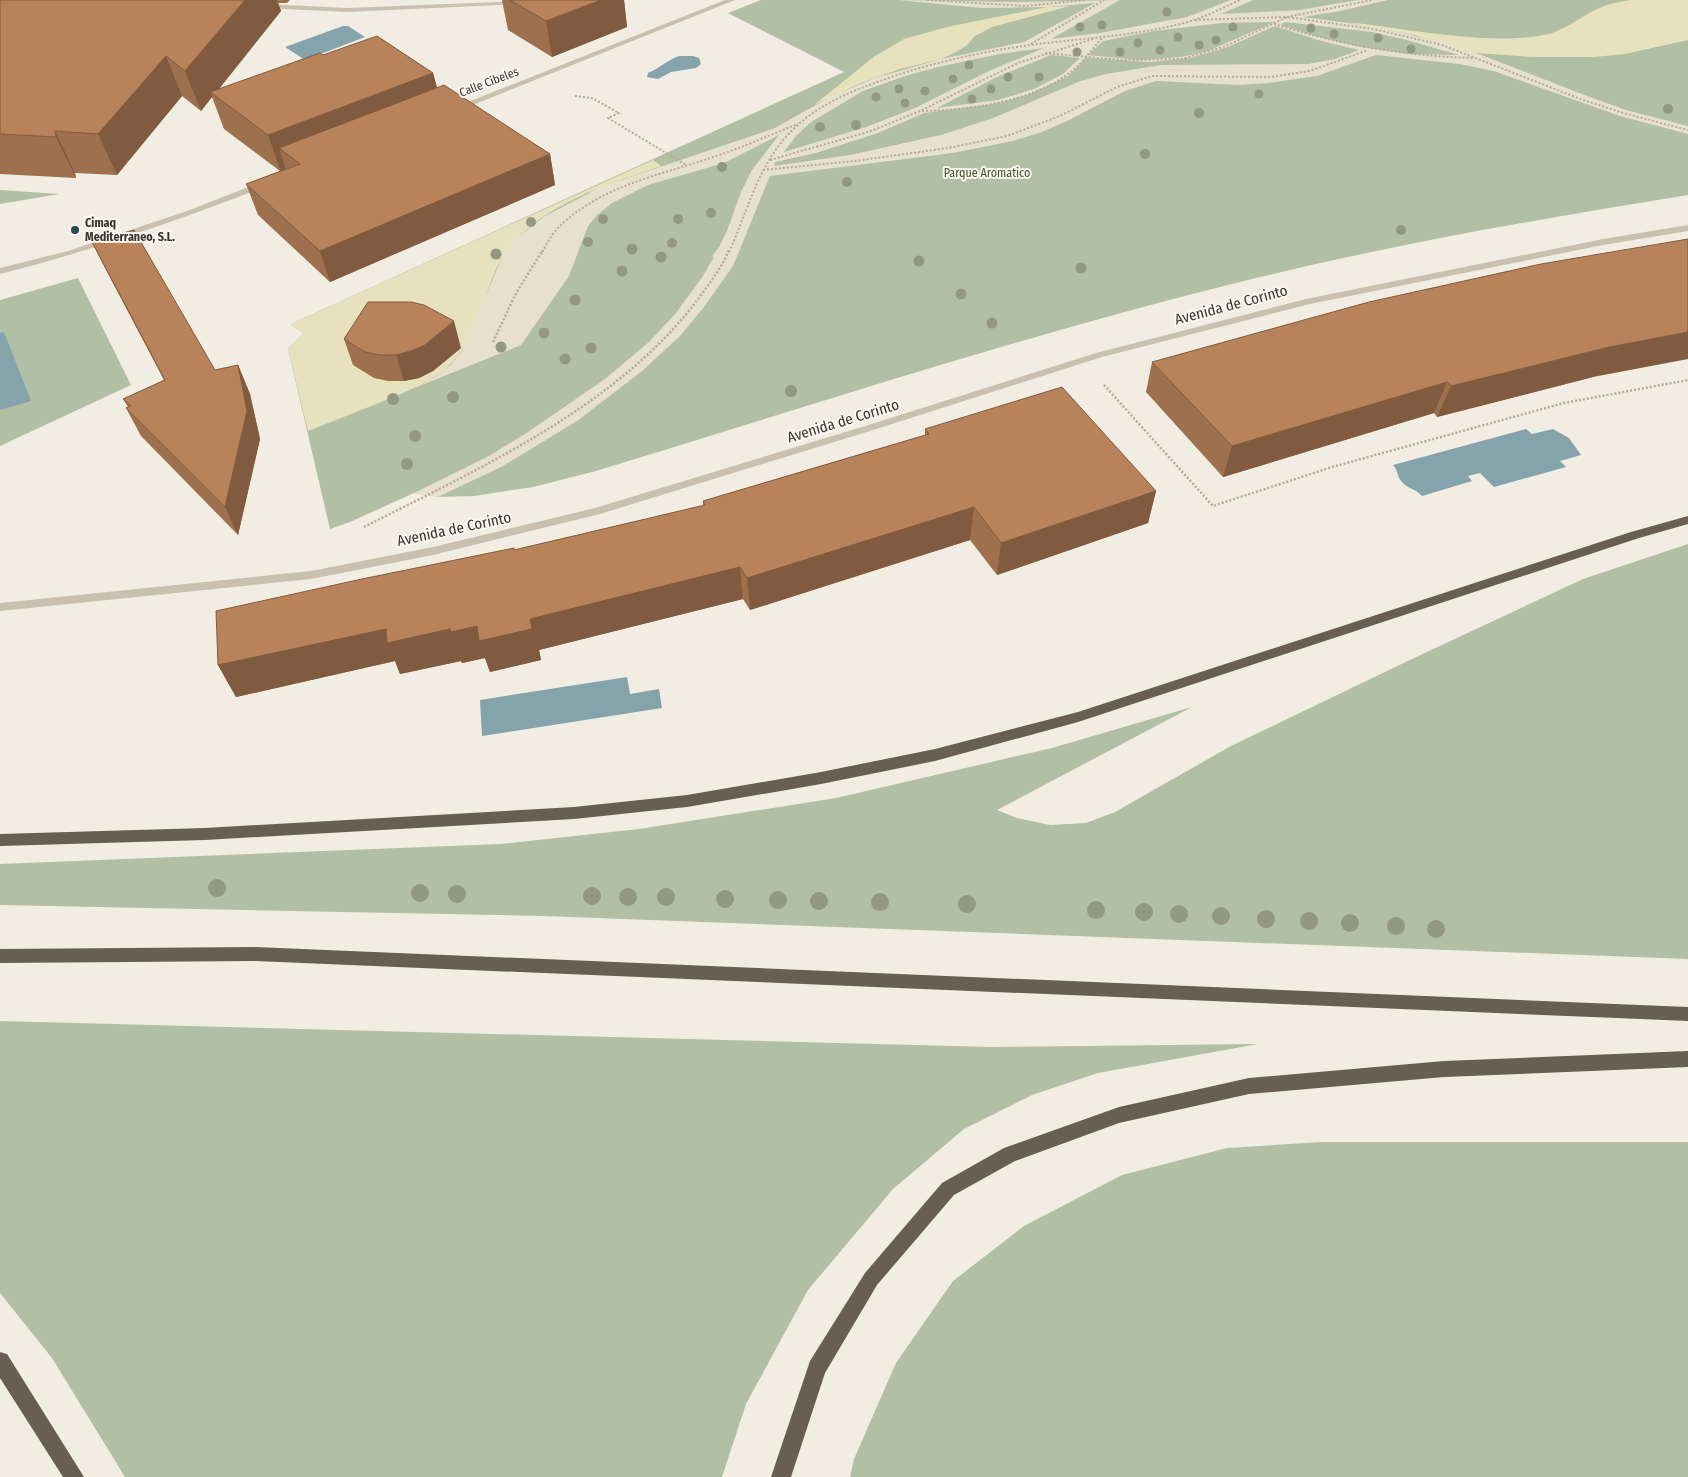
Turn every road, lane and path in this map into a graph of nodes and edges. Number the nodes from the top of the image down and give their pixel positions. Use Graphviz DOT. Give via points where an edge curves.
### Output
graph roads {
  1 [pos="731,0"];
  2 [pos="927,0"];
  3 [pos="1085,0"];
  4 [pos="1104,0"];
  5 [pos="1240,0"];
  6 [pos="1372,0"];
  7 [pos="525,3"];
  8 [pos="255,6"];
  9 [pos="1287,17"];
  10 [pos="1192,20"];
  11 [pos="1274,24"];
  12 [pos="1103,36"];
  13 [pos="1028,46"];
  14 [pos="1368,50"];
  15 [pos="1045,53"];
  16 [pos="1084,56"];
  17 [pos="1477,58"];
  18 [pos="571,97"];
  19 [pos="920,111"];
  20 [pos="447,112"];
  21 [pos="800,122"];
  22 [pos="1688,130"];
  23 [pos="769,160"];
  24 [pos="687,166"];
  25 [pos="762,170"];
  26 [pos="275,180"];
  27 [pos="1688,228"];
  28 [pos="0,271"];
  29 [pos="493,342"];
  30 [pos="1688,380"];
  31 [pos="1102,382"];
  32 [pos="1688,520"];
  33 [pos="364,528"];
  34 [pos="0,607"];
  35 [pos="0,840"];
  36 [pos="0,956"];
  37 [pos="1688,1014"];
  38 [pos="1688,1059"];
  39 [pos="0,1361"];
  40 [pos="74,1477"];
  41 [pos="781,1477"];
  1 -- 20 [label="street, Calle Cibeles"];
  2 -- 3 [label="path" via="1017,5"];
  4 -- 13 [label="path"];
  5 -- 10 [label="path"];
  6 -- 9 [label="path"];
  7 -- 8 [label="street" via="346,10"];
  9 -- 10 [label="path"];
  9 -- 11 [label="path"];
  9 -- 17 [label="path" via="1389,32 1442,45"];
  10 -- 12 [label="path"];
  11 -- 14 [label="path" via="1318,39"];
  11 -- 16 [label="path" via="1217,50 1182,59 1147,61"];
  12 -- 13 [label="path"];
  12 -- 15 [label="path"];
  12 -- 16 [label="path"];
  13 -- 21 [label="path" via="954,59 886,79 842,97"];
  14 -- 17 [label="path"];
  14 -- 25 [label="path" via="1310,71 1271,78 1152,76 1117,87 1060,116 1006,136 939,149"];
  15 -- 16 [label="path"];
  15 -- 19 [label="path" via="994,73"];
  16 -- 19 [label="path" via="1066,75 1032,92 981,104"];
  17 -- 22 [label="path" via="1583,100"];
  18 -- 24 [label="path" via="592,98 619,113 608,118"];
  19 -- 23 [label="path" via="841,141"];
  21 -- 23 [label="path"];
  21 -- 24 [label="path"];
  23 -- 25 [label="path"];
  24 -- 29 [label="path" via="607,193 573,214 556,230 516,292"];
  25 -- 33 [label="path" via="722,265 670,333 598,396 540,435"];
  26 -- 28 [label="street" via="80,250"];
  27 -- 34 [label="street, Avenida de Corinto" via="1593,244 1280,308 1099,355 596,511 434,551 311,575"];
  30 -- 31 [label="path" via="1564,403 1332,468 1213,506"];
  32 -- 35 [label="highway" via="1078,717 934,755 821,778 687,801 574,813 205,834"];
  36 -- 37 [label="highway" via="256,954"];
  38 -- 41 [label="highway" via="1444,1069 1249,1086 1119,1115 1010,1154 948,1189 870,1279 817,1368"];
  39 -- 40 [label="highway"];
}
